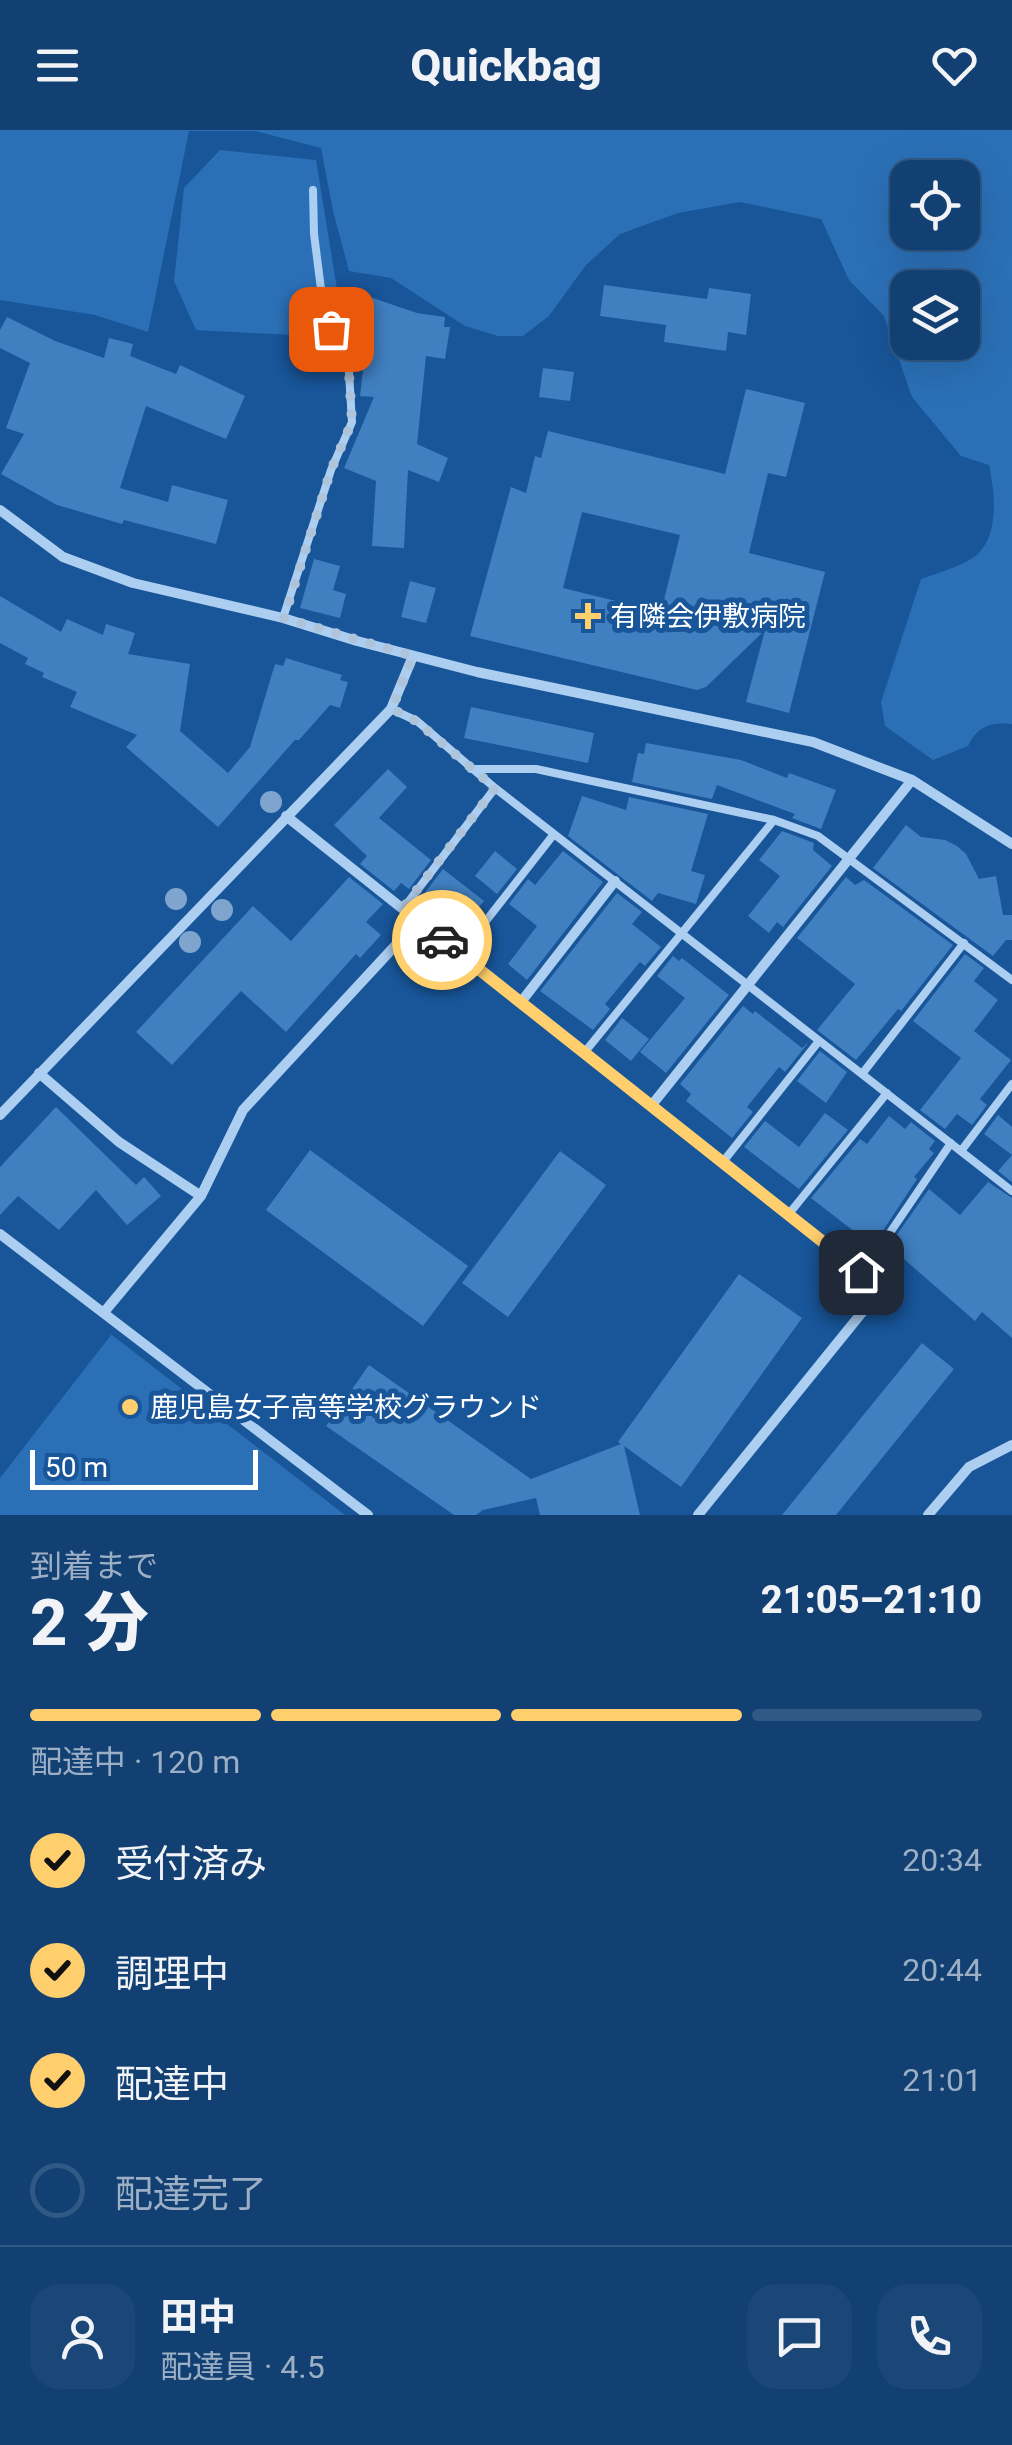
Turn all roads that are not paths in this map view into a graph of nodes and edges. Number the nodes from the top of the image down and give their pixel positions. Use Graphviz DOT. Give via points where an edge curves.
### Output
graph roads {
  1 [pos="313,190"];
  2 [pos="0,510"];
  3 [pos="284,618"];
  4 [pos="413,656"];
  5 [pos="392,709"];
  6 [pos="470,769"];
  7 [pos="912,780"];
  8 [pos="495,788"];
  9 [pos="286,816"];
  10 [pos="774,820"];
  11 [pos="554,834"];
  12 [pos="1012,844"];
  13 [pos="850,858"];
  14 [pos="615,881"];
  15 [pos="403,908"];
  16 [pos="418,921"];
  17 [pos="682,933"];
  18 [pos="964,943"];
  19 [pos="460,954"];
  20 [pos="1012,980"];
  21 [pos="748,985"];
  22 [pos="521,1002"];
  23 [pos="819,1041"];
  24 [pos="584,1053"];
  25 [pos="39,1073"];
  26 [pos="862,1074"];
  27 [pos="1012,1084"];
  28 [pos="887,1093"];
  29 [pos="651,1106"];
  30 [pos="0,1115"];
  31 [pos="951,1143"];
  32 [pos="960,1151"];
  33 [pos="722,1163"];
  34 [pos="1012,1191"];
  35 [pos="200,1196"];
  36 [pos="788,1215"];
  37 [pos="0,1234"];
  38 [pos="885,1240"];
  39 [pos="104,1311"];
  40 [pos="1012,1445"];
  41 [pos="368,1515"];
  42 [pos="698,1515"];
  43 [pos="928,1515"];
  1 -- 3 [label="lane" via="322,289 331,329 348,356 352,422"];
  2 -- 3 [label="street" via="63,557 133,583"];
  3 -- 4 [label="street"];
  4 -- 5 [label="street"];
  4 -- 7 [label="street" via="813,742"];
  5 -- 6 [label="lane" via="416,721"];
  5 -- 9 [label="street"];
  6 -- 8 [label="lane"];
  6 -- 10 [label="lane" via="536,769"];
  7 -- 12 [label="street"];
  7 -- 13 [label="street"];
  8 -- 11 [label="lane"];
  8 -- 15 [label="lane"];
  9 -- 15 [label="street"];
  9 -- 25 [label="street"];
  10 -- 13 [label="lane" via="818,836"];
  10 -- 17 [label="lane"];
  11 -- 14 [label="lane"];
  11 -- 19 [label="lane"];
  13 -- 18 [label="lane"];
  13 -- 21 [label="street"];
  14 -- 17 [label="lane"];
  14 -- 22 [label="street"];
  15 -- 16 [label="street"];
  16 -- 19 [label="street"];
  16 -- 35 [label="street" via="243,1110"];
  17 -- 21 [label="lane"];
  17 -- 24 [label="lane"];
  18 -- 20 [label="lane"];
  18 -- 26 [label="lane"];
  19 -- 22 [label="street"];
  21 -- 23 [label="lane"];
  21 -- 29 [label="street"];
  22 -- 24 [label="street"];
  23 -- 26 [label="lane"];
  23 -- 33 [label="lane"];
  24 -- 29 [label="street"];
  25 -- 30 [label="street"];
  25 -- 35 [label="street" via="119,1142"];
  26 -- 28 [label="lane"];
  27 -- 32 [label="lane"];
  28 -- 31 [label="lane"];
  28 -- 36 [label="lane"];
  29 -- 33 [label="street"];
  31 -- 32 [label="lane"];
  31 -- 38 [label="lane"];
  32 -- 34 [label="lane"];
  33 -- 36 [label="street"];
  35 -- 39 [label="street"];
  36 -- 42 [label="street" via="880,1289"];
  37 -- 39 [label="street"];
  39 -- 41 [label="street"];
  40 -- 43 [label="street" via="969,1467"];
}
